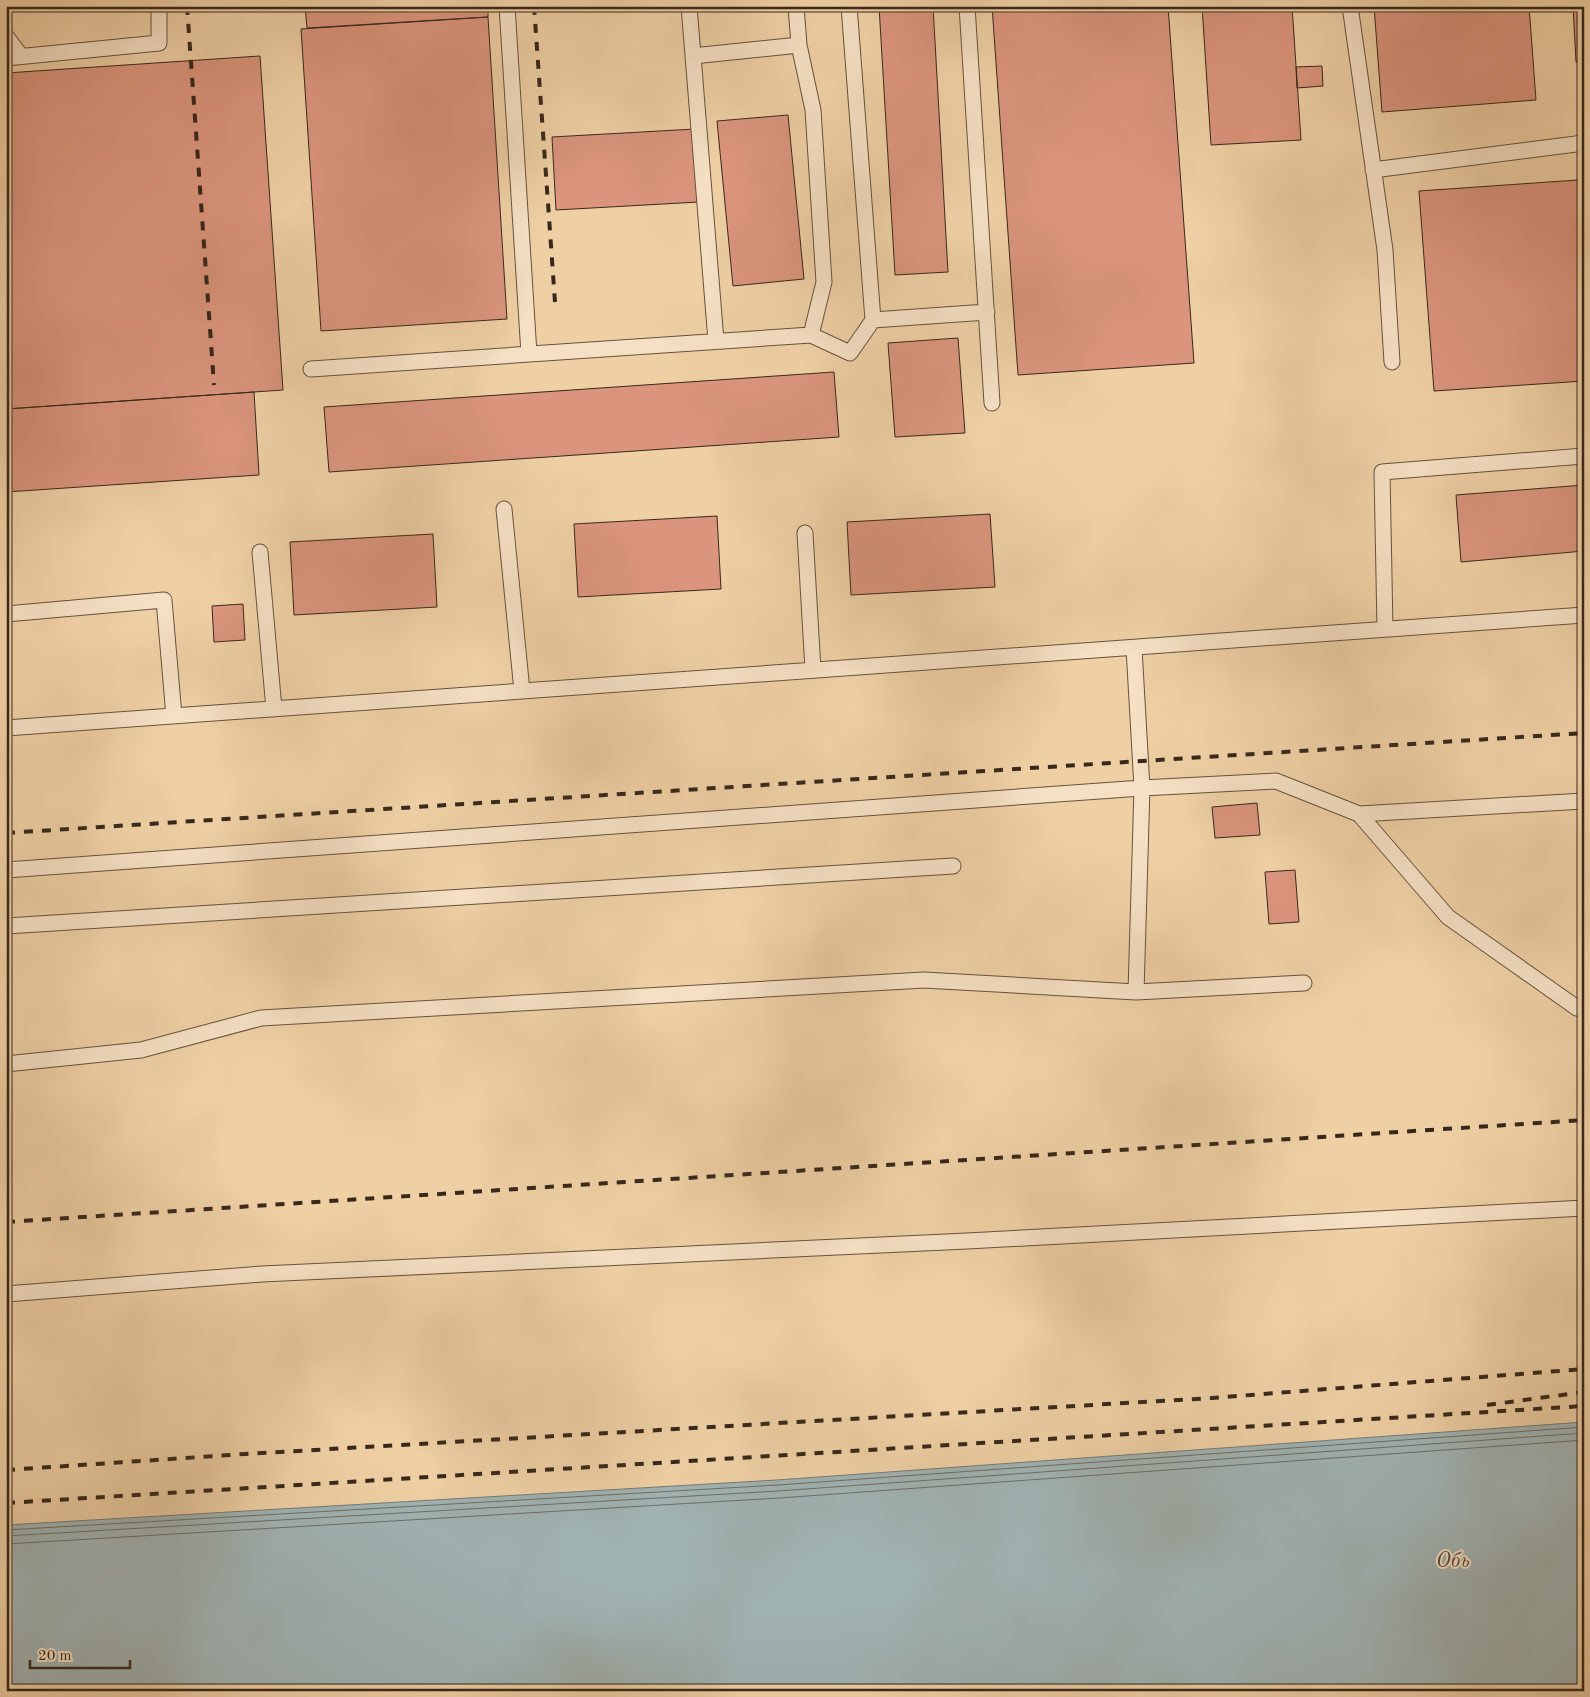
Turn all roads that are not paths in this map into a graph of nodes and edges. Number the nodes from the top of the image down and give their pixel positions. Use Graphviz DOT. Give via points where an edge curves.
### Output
graph roads {
  1 [pos="159,6"];
  2 [pos="506,6"];
  3 [pos="690,6"];
  4 [pos="796,6"];
  5 [pos="849,6"];
  6 [pos="967,6"];
  7 [pos="1350,6"];
  8 [pos="6,36"];
  9 [pos="799,45"];
  10 [pos="693,56"];
  11 [pos="14,57"];
  12 [pos="1584,142"];
  13 [pos="1373,170"];
  14 [pos="986,312"];
  15 [pos="873,320"];
  16 [pos="811,335"];
  17 [pos="716,341"];
  18 [pos="529,354"];
  19 [pos="1392,362"];
  20 [pos="310,369"];
  21 [pos="992,403"];
  22 [pos="1584,456"];
  23 [pos="504,509"];
  24 [pos="805,533"];
  25 [pos="260,552"];
  26 [pos="6,614"];
  27 [pos="1584,615"];
  28 [pos="1385,629"];
  29 [pos="1134,648"];
  30 [pos="813,670"];
  31 [pos="522,691"];
  32 [pos="274,709"];
  33 [pos="174,716"];
  34 [pos="6,728"];
  35 [pos="1142,788"];
  36 [pos="1584,801"];
  37 [pos="1359,814"];
  38 [pos="953,866"];
  39 [pos="6,870"];
  40 [pos="6,926"];
  41 [pos="1304,983"];
  42 [pos="1136,992"];
  43 [pos="1584,1009"];
  44 [pos="6,1064"];
  45 [pos="1584,1208"];
  46 [pos="6,1294"];
  1 -- 11 [label="lane" via="159,43"];
  2 -- 18 [label="lane"];
  3 -- 10 [label="lane"];
  4 -- 9 [label="lane"];
  5 -- 15 [label="lane"];
  6 -- 14 [label="lane"];
  7 -- 13 [label="lane"];
  8 -- 11 [label="lane"];
  9 -- 10 [label="lane"];
  9 -- 16 [label="lane" via="813,110 824,282"];
  10 -- 17 [label="lane"];
  12 -- 13 [label="lane"];
  13 -- 19 [label="lane" via="1385,250"];
  14 -- 15 [label="lane"];
  14 -- 21 [label="lane"];
  15 -- 16 [label="lane" via="850,353"];
  16 -- 17 [label="lane"];
  17 -- 18 [label="lane"];
  18 -- 20 [label="lane"];
  22 -- 28 [label="lane" via="1382,472"];
  23 -- 31 [label="lane"];
  24 -- 30 [label="lane"];
  25 -- 32 [label="lane"];
  26 -- 33 [label="lane" via="164,600"];
  27 -- 28 [label="lane"];
  28 -- 29 [label="lane"];
  29 -- 30 [label="lane"];
  29 -- 35 [label="lane"];
  30 -- 31 [label="lane"];
  31 -- 32 [label="lane"];
  32 -- 33 [label="lane"];
  33 -- 34 [label="lane"];
  35 -- 37 [label="lane" via="1276,781"];
  35 -- 39 [label="lane"];
  35 -- 42 [label="lane"];
  36 -- 37 [label="lane"];
  37 -- 43 [label="lane" via="1448,917 1577,1008"];
  38 -- 40 [label="lane"];
  41 -- 42 [label="lane"];
  42 -- 44 [label="lane" via="924,980 261,1018 141,1050"];
  45 -- 46 [label="lane" via="262,1274"];
}
